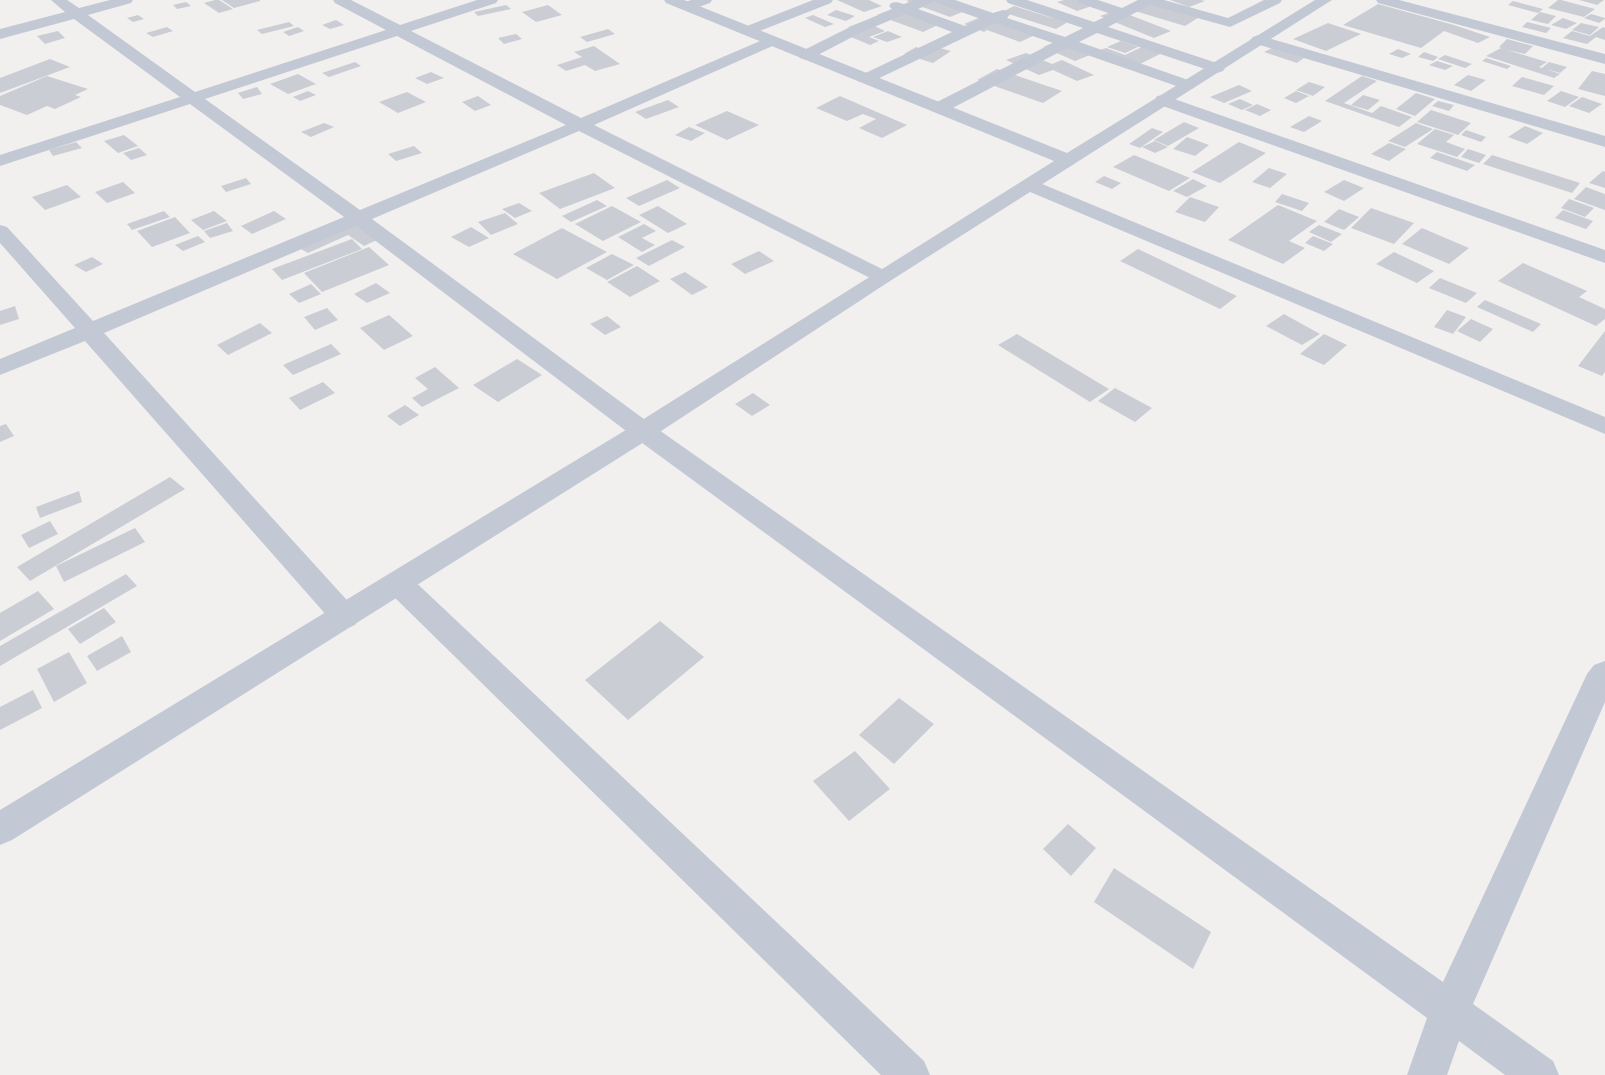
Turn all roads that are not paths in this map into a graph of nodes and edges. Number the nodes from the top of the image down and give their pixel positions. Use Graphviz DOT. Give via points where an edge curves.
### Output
graph roads {
  1 [pos="58,0"];
  2 [pos="126,0"];
  3 [pos="340,0"];
  4 [pos="491,0"];
  5 [pos="671,0"];
  6 [pos="705,0"];
  7 [pos="826,0"];
  8 [pos="878,0"];
  9 [pos="927,0"];
  10 [pos="941,0"];
  11 [pos="1084,0"];
  12 [pos="1149,0"];
  13 [pos="1275,0"];
  14 [pos="1325,0"];
  15 [pos="1383,0"];
  16 [pos="1024,1"];
  17 [pos="1228,5"];
  18 [pos="688,6"];
  19 [pos="904,9"];
  20 [pos="76,13"];
  21 [pos="1122,13"];
  22 [pos="1253,13"];
  23 [pos="994,18"];
  24 [pos="1094,27"];
  25 [pos="399,31"];
  26 [pos="747,31"];
  27 [pos="966,32"];
  28 [pos="0,34"];
  29 [pos="1258,40"];
  30 [pos="772,41"];
  31 [pos="1065,43"];
  32 [pos="806,55"];
  33 [pos="1605,59"];
  34 [pos="1218,68"];
  35 [pos="865,78"];
  36 [pos="1188,85"];
  37 [pos="192,99"];
  38 [pos="1163,100"];
  39 [pos="940,108"];
  40 [pos="580,125"];
  41 [pos="1605,142"];
  42 [pos="1068,160"];
  43 [pos="0,161"];
  44 [pos="1030,184"];
  45 [pos="359,219"];
  46 [pos="0,231"];
  47 [pos="1605,257"];
  48 [pos="883,277"];
  49 [pos="90,331"];
  50 [pos="0,368"];
  51 [pos="1605,426"];
  52 [pos="643,431"];
  53 [pos="398,583"];
  54 [pos="345,617"];
  55 [pos="1605,674"];
  56 [pos="0,829"];
  57 [pos="1450,1010"];
  58 [pos="910,1075"];
  59 [pos="1427,1075"];
  60 [pos="1539,1075"];
  1 -- 20 [label="street"];
  2 -- 20 [label="street"];
  3 -- 25 [label="street"];
  4 -- 25 [label="street"];
  5 -- 18 [label="street"];
  6 -- 18 [label="street"];
  7 -- 26 [label="street"];
  8 -- 19 [label="street"];
  9 -- 19 [label="street"];
  10 -- 23 [label="street"];
  11 -- 21 [label="street"];
  12 -- 21 [label="street"];
  12 -- 22 [label="street" via="1230,23"];
  13 -- 22 [label="street"];
  14 -- 29 [label="street"];
  15 -- 33 [label="street"];
  16 -- 23 [label="street"];
  16 -- 24 [label="street"];
  17 -- 22 [label="street"];
  18 -- 26 [label="street"];
  19 -- 27 [label="street"];
  19 -- 32 [label="street"];
  20 -- 28 [label="street"];
  20 -- 37 [label="street"];
  21 -- 24 [label="street"];
  23 -- 27 [label="street"];
  23 -- 31 [label="street"];
  24 -- 31 [label="street"];
  24 -- 34 [label="street"];
  25 -- 37 [label="street"];
  25 -- 40 [label="street"];
  26 -- 30 [label="street"];
  27 -- 35 [label="street"];
  29 -- 34 [label="street"];
  29 -- 41 [label="street"];
  30 -- 32 [label="street"];
  30 -- 40 [label="street"];
  31 -- 36 [label="street"];
  31 -- 39 [label="street"];
  32 -- 35 [label="street"];
  34 -- 36 [label="street"];
  35 -- 39 [label="street"];
  36 -- 38 [label="street"];
  37 -- 43 [label="street"];
  37 -- 45 [label="street"];
  38 -- 42 [label="street"];
  38 -- 47 [label="street"];
  39 -- 42 [label="street"];
  40 -- 45 [label="street"];
  40 -- 48 [label="street"];
  42 -- 44 [label="street"];
  44 -- 48 [label="street"];
  44 -- 51 [label="street"];
  45 -- 49 [label="street"];
  45 -- 52 [label="street"];
  46 -- 49 [label="street"];
  48 -- 52 [label="street"];
  49 -- 50 [label="street"];
  49 -- 54 [label="street"];
  52 -- 53 [label="street"];
  52 -- 57 [label="street"];
  53 -- 54 [label="street"];
  53 -- 58 [label="street"];
  54 -- 56 [label="street"];
  55 -- 57 [label="street" via="1598,683"];
  57 -- 59 [label="street"];
  57 -- 60 [label="street"];
}
